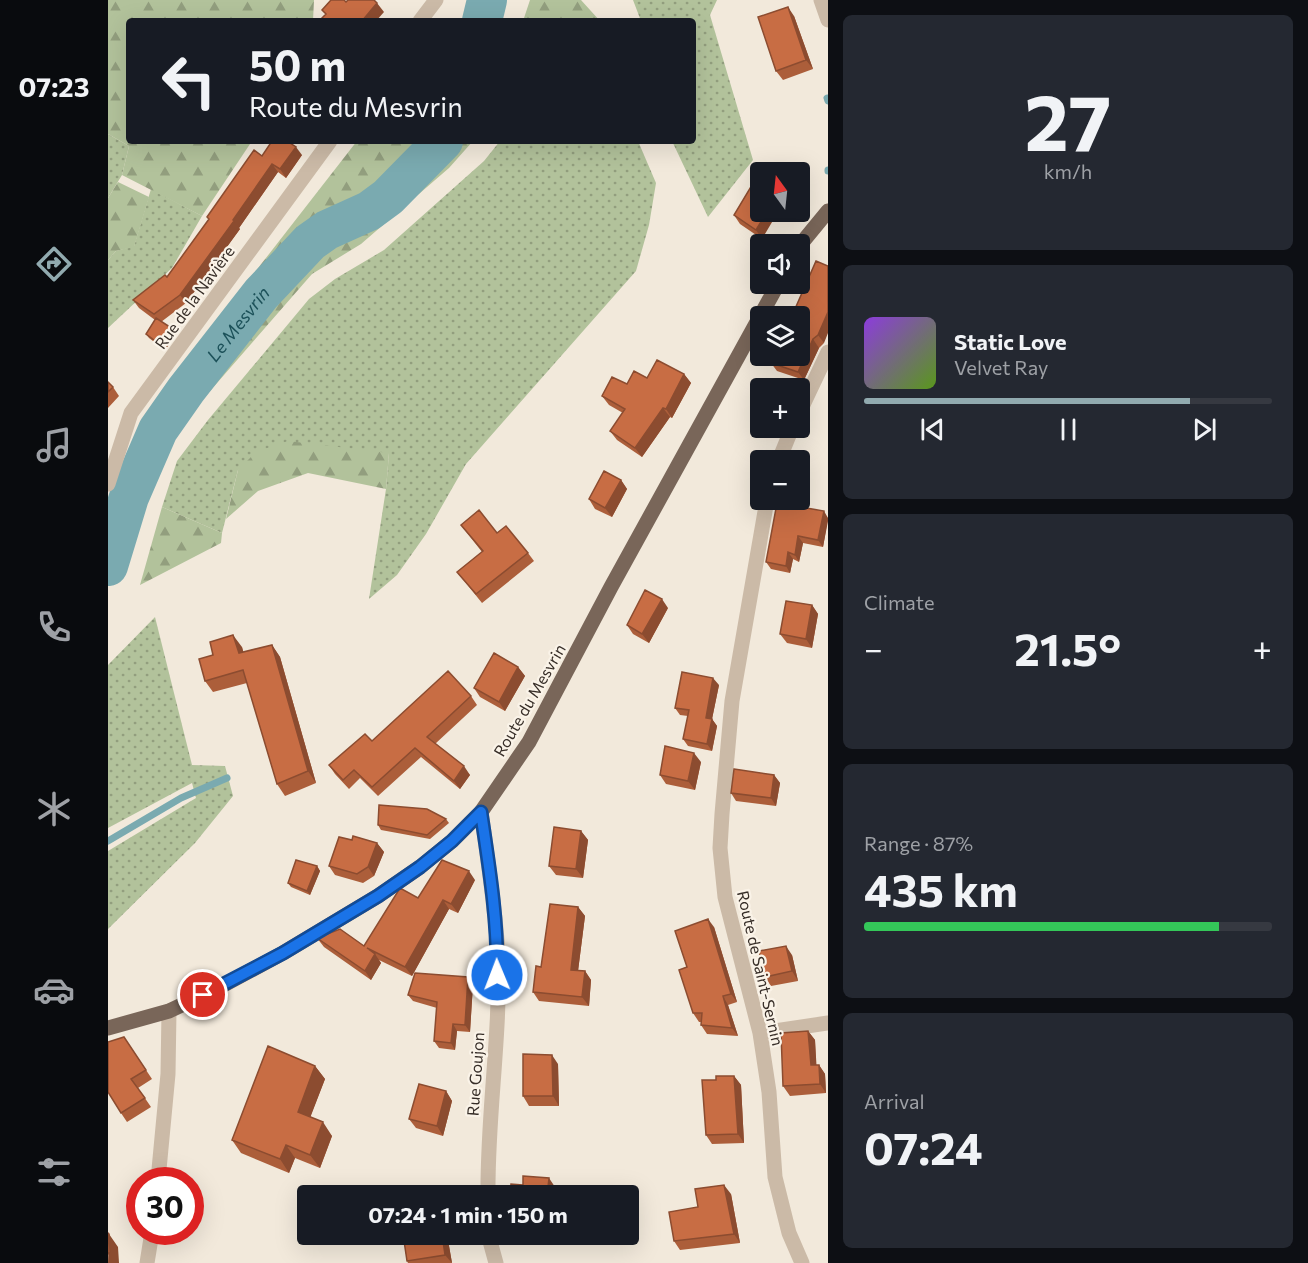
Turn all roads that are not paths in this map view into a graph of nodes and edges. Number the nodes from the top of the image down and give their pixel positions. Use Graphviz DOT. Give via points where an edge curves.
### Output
graph roads {
  1 [pos="436,0"];
  2 [pos="821,0"];
  3 [pos="422,18"];
  4 [pos="828,20"];
  5 [pos="328,144"];
  6 [pos="828,211"];
  7 [pos="808,234"];
  8 [pos="772,294"];
  9 [pos="828,352"];
  10 [pos="810,390"];
  11 [pos="108,484"];
  12 [pos="764,510"];
  13 [pos="481,812"];
  14 [pos="169,1011"];
  15 [pos="828,1023"];
  16 [pos="108,1028"];
  17 [pos="760,1033"];
  18 [pos="159,1167"];
  19 [pos="488,1185"];
  20 [pos="150,1245"];
  21 [pos="491,1245"];
  22 [pos="147,1263"];
  23 [pos="496,1263"];
  24 [pos="802,1263"];
  1 -- 3 [label="street"];
  2 -- 4 [label="street"];
  5 -- 11 [label="street, Rue de la Navière" via="131,413"];
  6 -- 7 [label="main road"];
  8 -- 13 [label="main road, Route du Mesvrin" via="529,742"];
  9 -- 10 [label="street"];
  12 -- 17 [label="street, Route de Saint-Sernin" via="732,701 720,848 724,897"];
  13 -- 14 [label="main road, Route du Mesvrin" via="452,841 378,896 283,953"];
  13 -- 19 [label="street, Rue Goujon" via="498,954"];
  14 -- 16 [label="main road, Route du Mesvrin"];
  14 -- 18 [label="street"];
  15 -- 17 [label="street"];
  17 -- 24 [label="street, Route de Saint-Sernin" via="775,1177 789,1233"];
  20 -- 22 [label="street"];
  21 -- 23 [label="street"];
}
